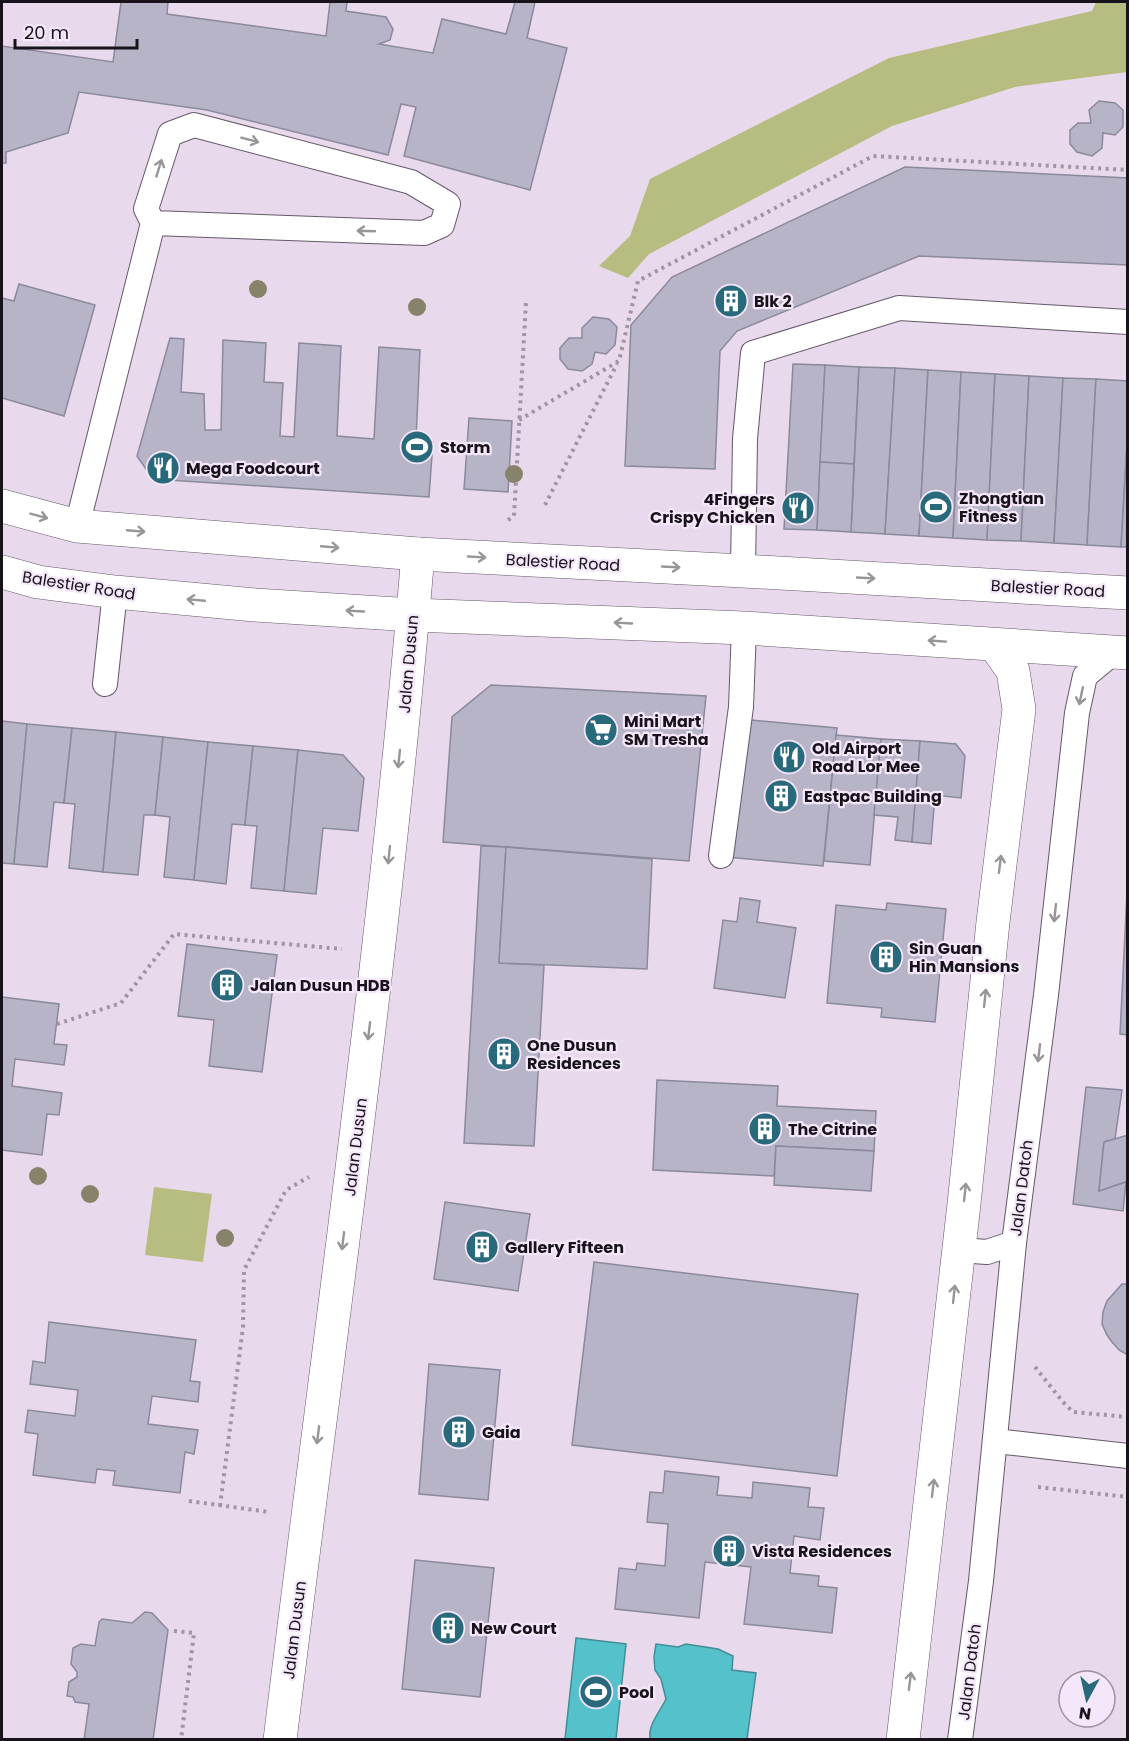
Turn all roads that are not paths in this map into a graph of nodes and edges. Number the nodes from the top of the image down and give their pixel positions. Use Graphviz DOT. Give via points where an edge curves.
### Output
graph roads {
  1 [pos="153,223"];
  2 [pos="1128,322"];
  3 [pos="2,506"];
  4 [pos="77,526"];
  5 [pos="418,554"];
  6 [pos="743,571"];
  7 [pos="2,572"];
  8 [pos="115,592"];
  9 [pos="1128,593"];
  10 [pos="413,615"];
  11 [pos="744,628"];
  12 [pos="995,645"];
  13 [pos="1121,652"];
  14 [pos="105,684"];
  15 [pos="721,856"];
  16 [pos="1014,1243"];
  17 [pos="959,1251"];
  18 [pos="996,1441"];
  19 [pos="1128,1456"];
  20 [pos="280,1740"];
  21 [pos="903,1740"];
  22 [pos="960,1740"];
  1 -- 1 [label="lane, one-way" via="147,209 170,134 194,126 411,182 448,204 442,225 424,233"];
  1 -- 4 [label="lane"];
  2 -- 6 [label="lane" via="899,308 753,353 745,439"];
  3 -- 4 [label="street, Balestier Road, one-way"];
  4 -- 5 [label="street, Balestier Road, one-way"];
  5 -- 6 [label="street, Balestier Road, one-way"];
  5 -- 10 [label="street, Jalan Dusun"];
  6 -- 9 [label="street, Balestier Road, one-way"];
  7 -- 8 [label="street, Balestier Road" via="38,582"];
  10 -- 8 [label="street, Balestier Road, one-way"];
  8 -- 14 [label="lane"];
  11 -- 10 [label="street, Balestier Road, one-way"];
  10 -- 20 [label="street, Jalan Dusun, one-way" via="378,952"];
  12 -- 11 [label="street, Balestier Road, one-way"];
  11 -- 15 [label="lane" via="741,707"];
  12 -- 13 [label="street, Balestier Road"];
  17 -- 12 [label="street, one-way" via="1019,709 1013,671"];
  13 -- 16 [label="lane, Jalan Datoh, one-way" via="1085,676 1077,713"];
  16 -- 17 [label="lane" via="987,1252"];
  16 -- 18 [label="lane, Jalan Datoh"];
  21 -- 17 [label="street, one-way"];
  18 -- 19 [label="lane"];
  18 -- 22 [label="lane, Jalan Datoh"];
}
